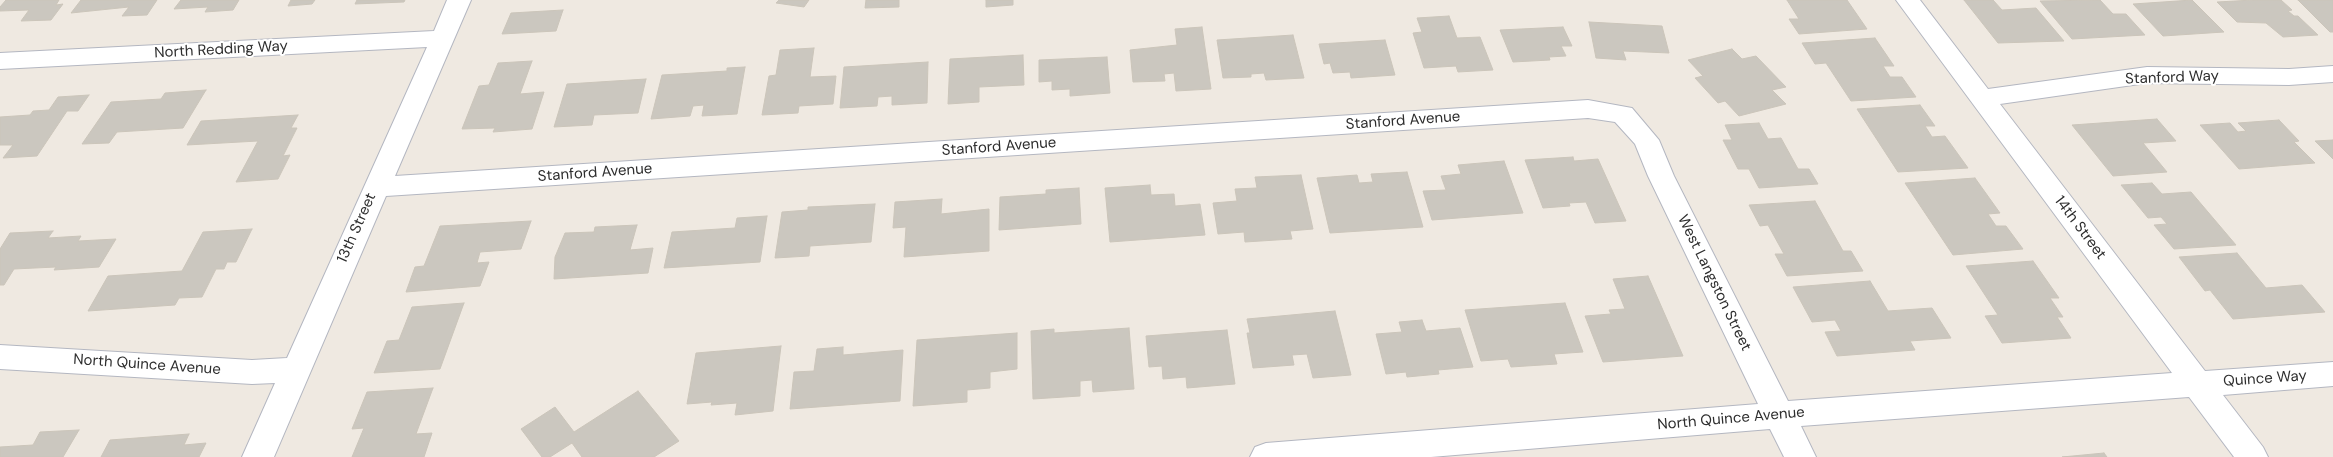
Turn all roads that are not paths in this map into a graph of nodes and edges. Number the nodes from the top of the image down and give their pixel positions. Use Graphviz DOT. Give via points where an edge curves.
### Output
graph roads {
  1 [pos="459,0"];
  2 [pos="1908,0"];
  3 [pos="442,38"];
  4 [pos="0,61"];
  5 [pos="2333,74"];
  6 [pos="1983,98"];
  7 [pos="1623,114"];
  8 [pos="375,187"];
  9 [pos="0,357"];
  10 [pos="295,370"];
  11 [pos="2333,374"];
  12 [pos="2196,383"];
  13 [pos="1780,415"];
  14 [pos="258,457"];
  15 [pos="1266,457"];
  16 [pos="1800,457"];
  17 [pos="2252,457"];
  1 -- 3 [label="street, 13th Street"];
  2 -- 6 [label="street, 14th Street"];
  3 -- 4 [label="street, North Redding Way"];
  3 -- 8 [label="street, 13th Street"];
  5 -- 6 [label="street, Stanford Way" via="2289,77 2147,75"];
  6 -- 12 [label="street, 14th Street"];
  7 -- 8 [label="street, Stanford Avenue" via="1571,110"];
  7 -- 13 [label="street, West Langston Street" via="1646,140 1665,185"];
  8 -- 10 [label="street, 13th Street"];
  9 -- 10 [label="street, North Quince Avenue" via="60,358 252,372"];
  10 -- 14 [label="street, 13th Street"];
  11 -- 12 [label="street, Quince Way"];
  12 -- 13 [label="street, North Quince Avenue"];
  12 -- 17 [label="street, 14th Street"];
  13 -- 15 [label="street, North Quince Avenue"];
  13 -- 16 [label="street, West Langston Street"];
}
